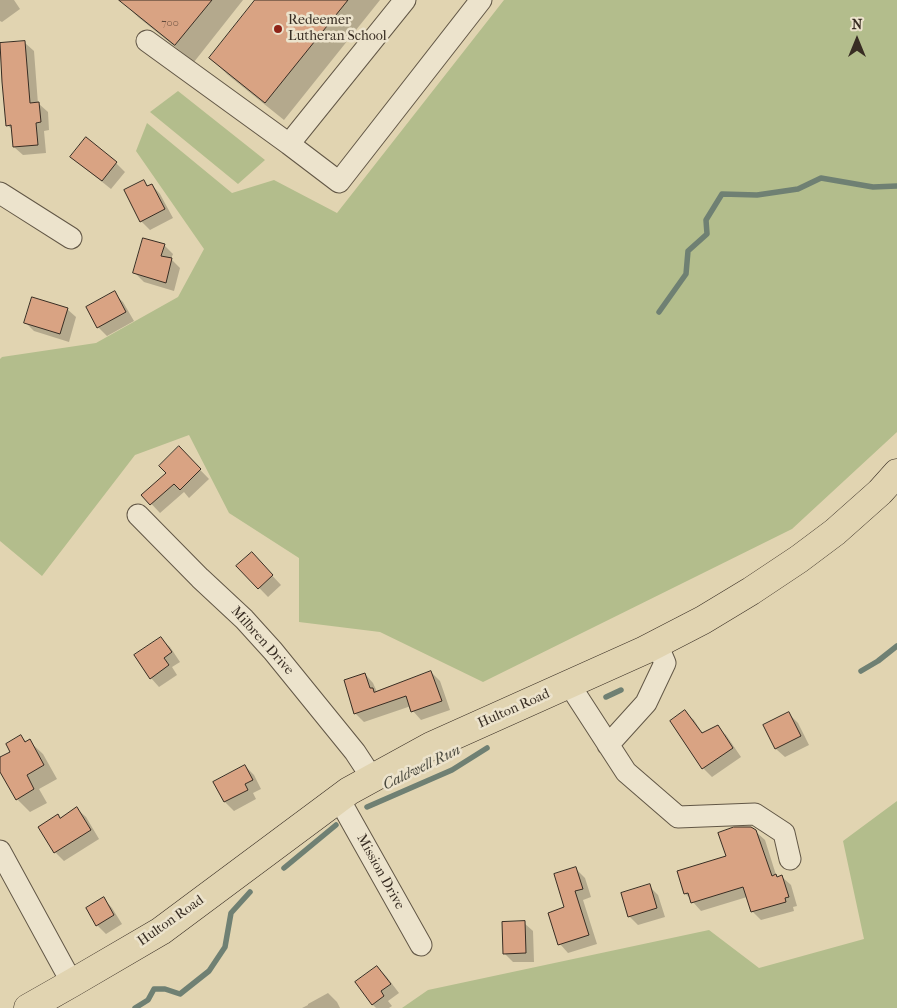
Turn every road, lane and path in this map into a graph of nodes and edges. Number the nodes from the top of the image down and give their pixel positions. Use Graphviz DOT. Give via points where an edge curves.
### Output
graph roads {
  1 [pos="405,0"];
  2 [pos="481,0"];
  3 [pos="147,41"];
  4 [pos="289,144"];
  5 [pos="0,193"];
  6 [pos="72,238"];
  7 [pos="897,473"];
  8 [pos="138,515"];
  9 [pos="656,644"];
  10 [pos="569,684"];
  11 [pos="608,745"];
  12 [pos="372,778"];
  13 [pos="340,799"];
  14 [pos="0,851"];
  15 [pos="790,859"];
  16 [pos="420,945"];
  17 [pos="72,983"];
  18 [pos="28,1008"];
  1 -- 4 [label="street"];
  2 -- 4 [label="street" via="339,182"];
  3 -- 4 [label="street"];
  5 -- 6 [label="street"];
  7 -- 9 [label="main road, Hulton Road" via="835,532 799,559 751,591"];
  8 -- 12 [label="street, Milbren Drive" via="267,644 355,752"];
  9 -- 10 [label="main road, Hulton Road"];
  9 -- 11 [label="street" via="665,663 646,703"];
  10 -- 11 [label="street"];
  10 -- 12 [label="main road, Hulton Road" via="431,746"];
  11 -- 15 [label="street" via="626,772 678,817 755,814 784,833"];
  12 -- 13 [label="main road, Hulton Road"];
  13 -- 16 [label="street, Mission Drive"];
  13 -- 17 [label="main road, Hulton Road" via="161,931"];
  14 -- 17 [label="street"];
  17 -- 18 [label="main road, Hulton Road"];
}
